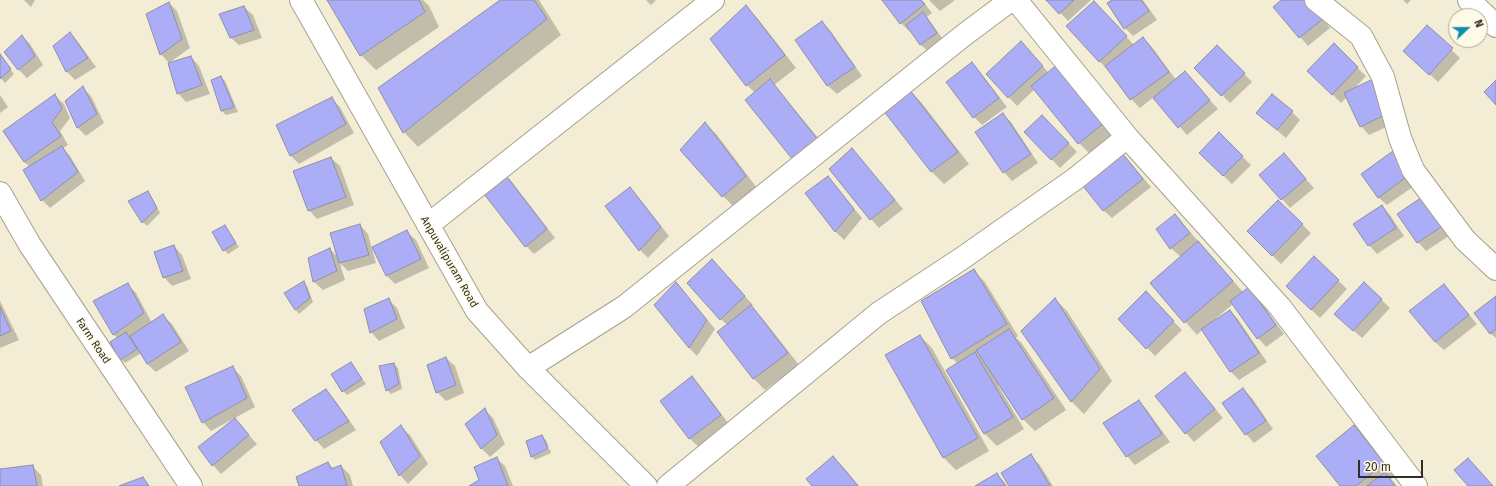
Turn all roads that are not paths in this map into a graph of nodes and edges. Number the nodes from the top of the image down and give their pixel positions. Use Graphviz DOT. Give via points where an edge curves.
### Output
graph roads {
  1 [pos="301,0"];
  2 [pos="713,0"];
  3 [pos="1011,0"];
  4 [pos="1016,0"];
  5 [pos="1316,0"];
  6 [pos="1469,0"];
  7 [pos="1496,26"];
  8 [pos="1127,137"];
  9 [pos="0,193"];
  10 [pos="428,225"];
  11 [pos="1496,269"];
  12 [pos="528,368"];
  13 [pos="191,486"];
  14 [pos="646,486"];
  15 [pos="668,486"];
  16 [pos="1416,486"];
  1 -- 10 [label="street, Anpuvalipuram Road"];
  2 -- 10 [label="street"];
  3 -- 12 [label="street" via="624,306"];
  4 -- 8 [label="street"];
  5 -- 11 [label="street" via="1361,36 1383,77 1400,138 1413,170 1465,240"];
  6 -- 7 [label="street"];
  8 -- 15 [label="street" via="1075,179 879,313"];
  8 -- 16 [label="street" via="1280,307"];
  9 -- 13 [label="street, Farm Road" via="30,246"];
  10 -- 12 [label="street, Anpuvalipuram Road" via="477,311"];
  12 -- 14 [label="street, Anpuvalipuram Road"];
}
